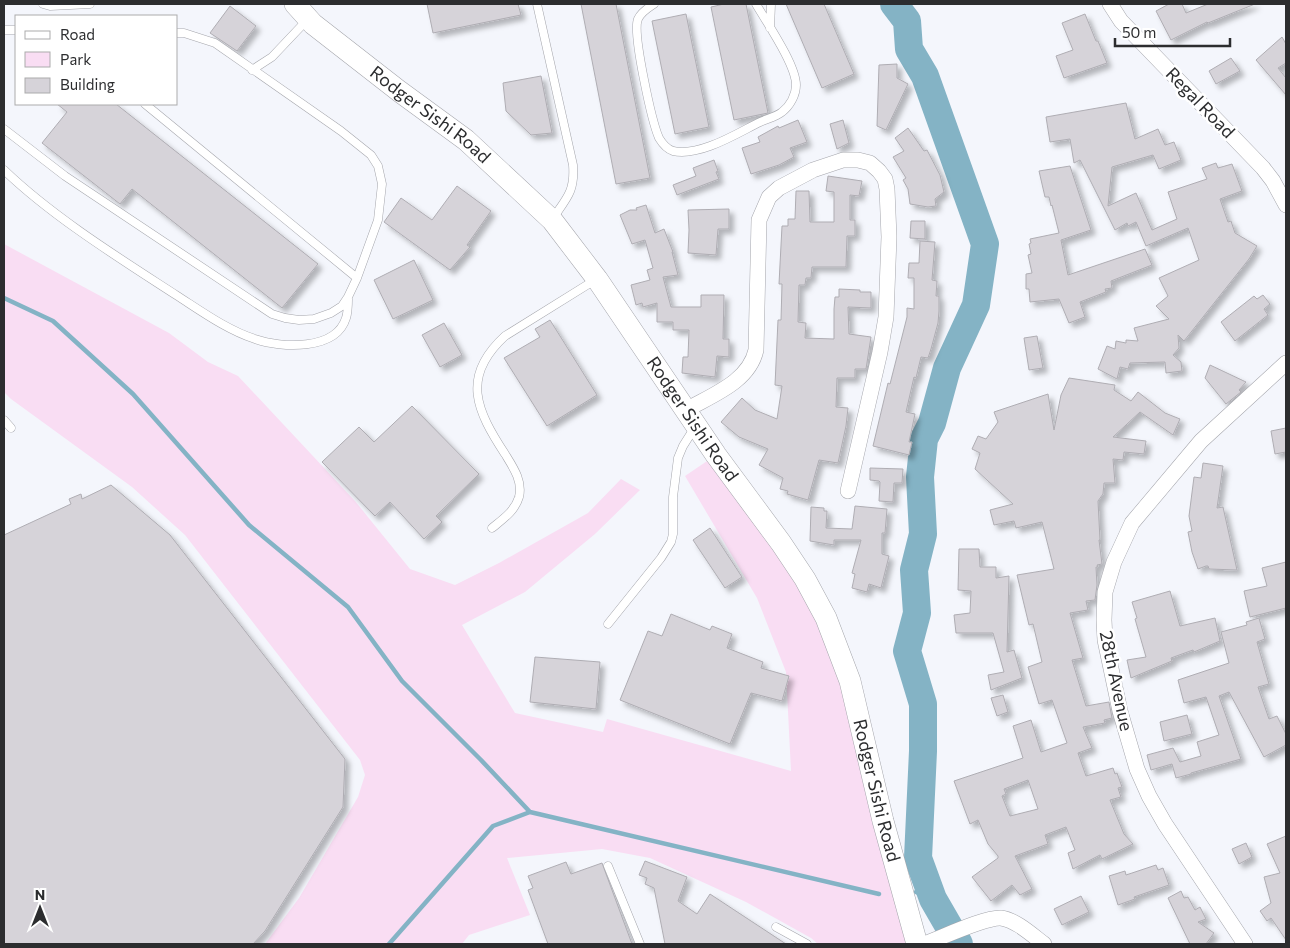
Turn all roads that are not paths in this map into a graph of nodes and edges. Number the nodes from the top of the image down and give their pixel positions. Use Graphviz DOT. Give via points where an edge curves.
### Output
graph roads {
  1 [pos="43,4"];
  2 [pos="90,4"];
  3 [pos="537,4"];
  4 [pos="654,4"];
  5 [pos="756,4"];
  6 [pos="771,4"];
  7 [pos="1110,4"];
  8 [pos="302,11"];
  9 [pos="770,28"];
  10 [pos="178,33"];
  11 [pos="252,70"];
  12 [pos="146,105"];
  13 [pos="4,129"];
  14 [pos="4,170"];
  15 [pos="1286,205"];
  16 [pos="552,220"];
  17 [pos="357,278"];
  18 [pos="597,279"];
  19 [pos="348,297"];
  20 [pos="1286,363"];
  21 [pos="691,418"];
  22 [pos="4,420"];
  23 [pos="11,428"];
  24 [pos="848,491"];
  25 [pos="492,528"];
  26 [pos="608,624"];
  27 [pos="608,866"];
  28 [pos="776,927"];
  29 [pos="926,943"];
  30 [pos="640,944"];
  31 [pos="807,944"];
  32 [pos="1044,944"];
  33 [pos="1245,944"];
  1 -- 2 [label="lane"];
  3 -- 16 [label="lane" via="573,164 574,180 569,194"];
  4 -- 9 [label="lane" via="638,18 636,25 653,120 660,140 673,151 711,146 783,111 794,98 794,72"];
  5 -- 9 [label="lane"];
  6 -- 9 [label="lane"];
  7 -- 15 [label="street, Regal Road" via="1119,19 1263,168"];
  8 -- 11 [label="lane" via="272,57"];
  8 -- 16 [label="street, Rodger Sishi Road" via="313,24 466,140"];
  10 -- 11 [label="lane" via="215,43"];
  11 -- 17 [label="lane" via="342,131 371,155 378,166 382,184 378,220"];
  12 -- 17 [label="lane"];
  13 -- 19 [label="lane" via="64,176 272,314 299,320 314,319 342,306"];
  14 -- 19 [label="lane" via="70,224 151,279 212,318 255,339 293,346 327,339 339,330 346,318"];
  16 -- 18 [label="street, Rodger Sishi Road"];
  17 -- 19 [label="lane"];
  18 -- 21 [label="street, Rodger Sishi Road"];
  18 -- 25 [label="lane" via="505,336 484,360 478,378 477,398 483,420 516,471 519,495 514,509"];
  20 -- 33 [label="street, 28th Avenue" via="1201,441 1132,524 1114,562 1105,592 1105,640 1120,711 1137,769 1165,824"];
  21 -- 24 [label="street" via="747,371 753,361 756,350 759,220 769,197 813,170 843,160 870,163 880,171 888,189 886,317"];
  21 -- 26 [label="lane" via="678,458 671,542"];
  21 -- 29 [label="street, Rodger Sishi Road" via="781,543 826,618 850,681 884,821"];
  22 -- 23 [label="lane"];
  27 -- 30 [label="lane"];
  28 -- 31 [label="lane"];
  29 -- 32 [label="street" via="1001,918"];
}
